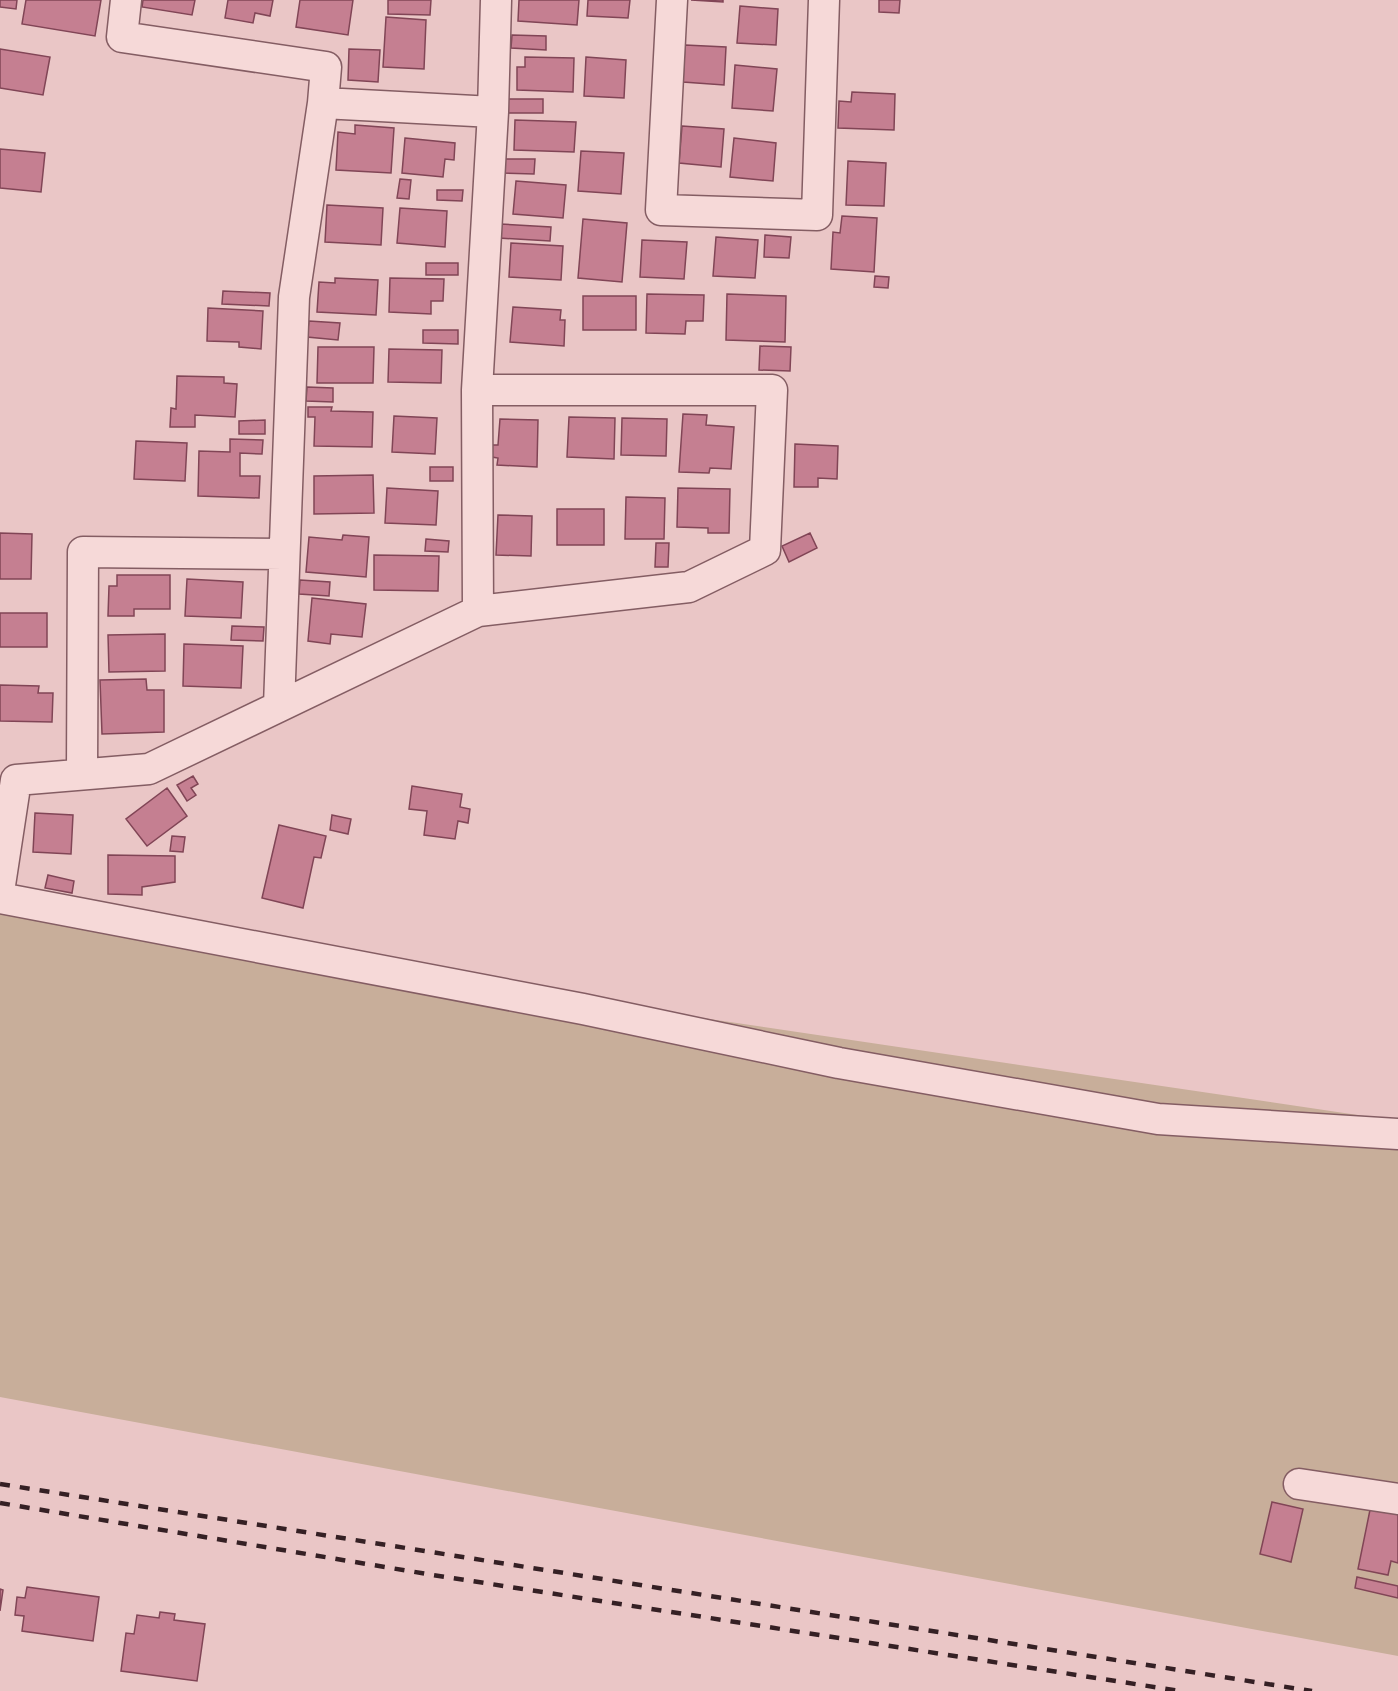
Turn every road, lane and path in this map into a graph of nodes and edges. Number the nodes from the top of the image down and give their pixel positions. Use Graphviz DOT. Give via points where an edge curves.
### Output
graph roads {
  1 [pos="126,0"];
  2 [pos="496,0"];
  3 [pos="672,0"];
  4 [pos="824,0"];
  5 [pos="323,103"];
  6 [pos="493,112"];
  7 [pos="477,390"];
  8 [pos="283,554"];
  9 [pos="478,612"];
  10 [pos="279,706"];
  11 [pos="82,773"];
  12 [pos="0,885"];
  13 [pos="0,898"];
  14 [pos="1398,1134"];
  15 [pos="1299,1484"];
  16 [pos="1398,1499"];
  1 -- 5 [label="street" via="122,37 326,67"];
  2 -- 6 [label="street"];
  3 -- 4 [label="street" via="661,210 817,215"];
  5 -- 6 [label="street"];
  5 -- 8 [label="street" via="294,297"];
  6 -- 7 [label="street"];
  7 -- 9 [label="street"];
  7 -- 9 [label="street" via="772,390 765,550 689,587"];
  8 -- 10 [label="street"];
  8 -- 11 [label="street" via="83,552"];
  9 -- 10 [label="street"];
  10 -- 11 [label="street" via="149,770"];
  11 -- 12 [label="street" via="16,780"];
  13 -- 14 [label="street" via="583,1009 839,1063 1158,1119"];
  15 -- 16 [label="street"];
}
